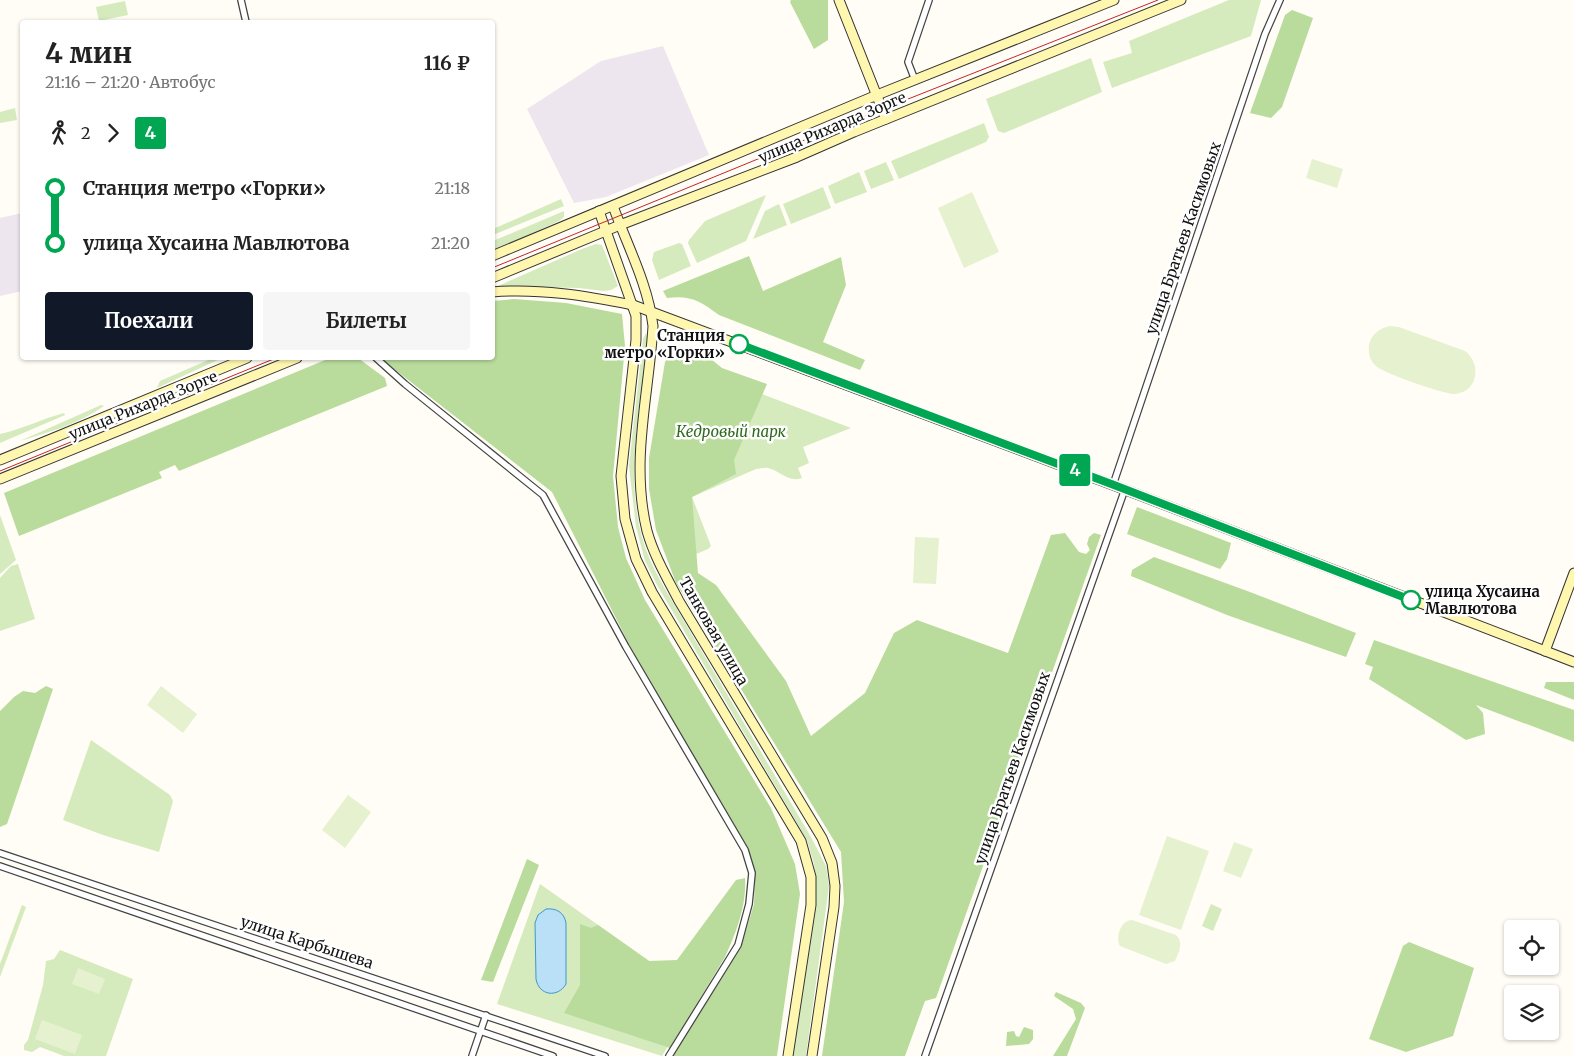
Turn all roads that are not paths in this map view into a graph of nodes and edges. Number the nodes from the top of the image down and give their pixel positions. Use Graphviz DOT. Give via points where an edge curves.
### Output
graph roads {
  1 [pos="241,0"];
  2 [pos="839,0"];
  3 [pos="929,0"];
  4 [pos="1114,0"];
  5 [pos="1181,0"];
  6 [pos="1280,0"];
  7 [pos="246,20"];
  8 [pos="915,80"];
  9 [pos="877,95"];
  10 [pos="886,119"];
  11 [pos="613,206"];
  12 [pos="599,212"];
  13 [pos="620,225"];
  14 [pos="607,231"];
  15 [pos="495,255"];
  16 [pos="495,277"];
  17 [pos="495,292"];
  18 [pos="633,305"];
  19 [pos="651,312"];
  20 [pos="242,360"];
  21 [pos="292,360"];
  22 [pos="378,360"];
  23 [pos="0,460"];
  24 [pos="0,479"];
  25 [pos="1114,485"];
  26 [pos="1124,490"];
  27 [pos="1574,574"];
  28 [pos="1545,651"];
  29 [pos="1574,662"];
  30 [pos="0,853"];
  31 [pos="0,866"];
  32 [pos="486,1015"];
  33 [pos="481,1031"];
  34 [pos="472,1056"];
  35 [pos="553,1056"];
  36 [pos="605,1056"];
  37 [pos="669,1056"];
  38 [pos="788,1056"];
  39 [pos="812,1056"];
  40 [pos="925,1056"];
  1 -- 7 [label="street"];
  2 -- 9 [label="main road"];
  3 -- 8 [label="street" via="908,62"];
  4 -- 8 [label="main road, улица Рихарда Зорге"];
  5 -- 10 [label="main road, улица Рихарда Зорге"];
  6 -- 25 [label="street, улица Братьев Касимовых"];
  8 -- 9 [label="main road, улица Рихарда Зорге"];
  9 -- 10 [label="main road"];
  9 -- 11 [label="main road, улица Рихарда Зорге"];
  10 -- 13 [label="main road, улица Рихарда Зорге"];
  11 -- 12 [label="main road, улица Рихарда Зорге"];
  11 -- 13 [label="main road, Танковая улица"];
  12 -- 14 [label="main road"];
  12 -- 15 [label="main road, улица Рихарда Зорге"];
  13 -- 14 [label="main road, улица Рихарда Зорге"];
  13 -- 19 [label="main road, Танковая улица"];
  14 -- 16 [label="main road, улица Рихарда Зорге"];
  14 -- 18 [label="main road"];
  17 -- 18 [label="main road" via="554,292"];
  18 -- 19 [label="main road"];
  18 -- 38 [label="main road" via="636,340 621,476 625,519 636,559 652,592 801,841 811,877 811,905"];
  19 -- 25 [label="main road"];
  19 -- 39 [label="main road, Танковая улица" via="652,342 639,455 640,489 648,532 678,601 822,838 834,874 834,907"];
  20 -- 23 [label="main road, улица Рихарда Зорге"];
  21 -- 24 [label="main road, улица Рихарда Зорге"];
  22 -- 37 [label="street" via="543,495 626,647 745,850 752,873 738,944"];
  25 -- 26 [label="main road"];
  26 -- 28 [label="main road"];
  26 -- 40 [label="street, улица Братьев Касимовых"];
  27 -- 28 [label="main road"];
  28 -- 29 [label="main road"];
  30 -- 32 [label="street, улица Карбышева"];
  31 -- 33 [label="street, улица Карбышева"];
  32 -- 33 [label="street"];
  32 -- 36 [label="street, улица Карбышева"];
  33 -- 34 [label="street"];
  33 -- 35 [label="street, улица Карбышева"];
}
